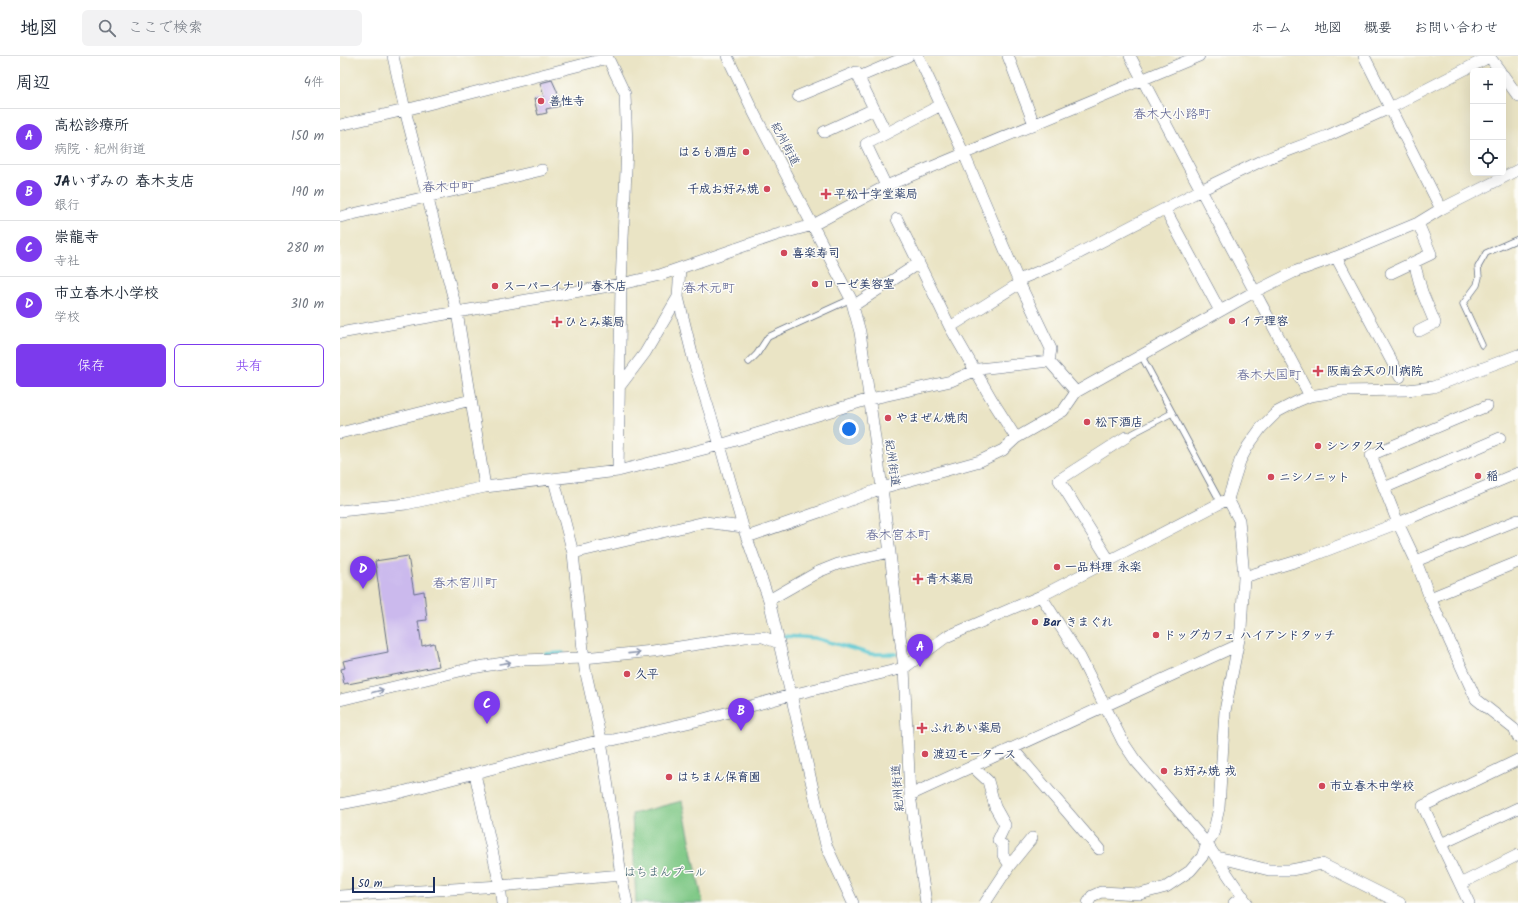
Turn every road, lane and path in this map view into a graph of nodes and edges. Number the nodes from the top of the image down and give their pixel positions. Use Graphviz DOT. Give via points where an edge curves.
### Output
graph roads {
  1 [pos="394,56"];
  2 [pos="727,56"];
  3 [pos="908,56"];
  4 [pos="918,56"];
  5 [pos="1008,56"];
  6 [pos="1130,56"];
  7 [pos="1199,56"];
  8 [pos="1364,56"];
  9 [pos="1489,56"];
  10 [pos="607,57"];
  11 [pos="1498,68"];
  12 [pos="859,77"];
  13 [pos="1142,79"];
  14 [pos="1506,79"];
  15 [pos="798,96"];
  16 [pos="1518,96"];
  17 [pos="941,105"];
  18 [pos="1390,108"];
  19 [pos="874,109"];
  20 [pos="405,110"];
  21 [pos="1034,124"];
  22 [pos="340,125"];
  23 [pos="824,132"];
  24 [pos="886,133"];
  25 [pos="964,154"];
  26 [pos="542,170"];
  27 [pos="1518,170"];
  28 [pos="886,186"];
  29 [pos="1201,190"];
  30 [pos="427,197"];
  31 [pos="1441,209"];
  32 [pos="1165,210"];
  33 [pos="340,217"];
  34 [pos="897,219"];
  35 [pos="1418,223"];
  36 [pos="813,225"];
  37 [pos="1518,239"];
  38 [pos="1336,257"];
  39 [pos="1414,262"];
  40 [pos="919,263"];
  41 [pos="680,268"];
  42 [pos="1391,273"];
  43 [pos="1019,281"];
  44 [pos="621,284"];
  45 [pos="1254,292"];
  46 [pos="678,298"];
  47 [pos="852,303"];
  48 [pos="1220,311"];
  49 [pos="458,312"];
  50 [pos="950,327"];
  51 [pos="1419,331"];
  52 [pos="340,333"];
  53 [pos="1482,345"];
  54 [pos="1141,356"];
  55 [pos="1517,358"];
  56 [pos="1049,361"];
  57 [pos="749,362"];
  58 [pos="975,370"];
  59 [pos="1400,377"];
  60 [pos="620,386"];
  61 [pos="1076,392"];
  62 [pos="1310,396"];
  63 [pos="870,399"];
  64 [pos="471,400"];
  65 [pos="1487,406"];
  66 [pos="1172,413"];
  67 [pos="340,433"];
  68 [pos="1126,437"];
  69 [pos="1016,438"];
  70 [pos="1500,438"];
  71 [pos="720,445"];
  72 [pos="618,471"];
  73 [pos="1518,473"];
  74 [pos="554,480"];
  75 [pos="485,487"];
  76 [pos="882,488"];
  77 [pos="1384,488"];
  78 [pos="1224,501"];
  79 [pos="340,511"];
  80 [pos="1518,520"];
  81 [pos="1398,523"];
  82 [pos="745,532"];
  83 [pos="890,552"];
  84 [pos="573,553"];
  85 [pos="1109,560"];
  86 [pos="1416,561"];
  87 [pos="1518,562"];
  88 [pos="1244,577"];
  89 [pos="1041,596"];
  90 [pos="1430,598"];
  91 [pos="769,600"];
  92 [pos="779,644"];
  93 [pos="1238,645"];
  94 [pos="584,658"];
  95 [pos="904,668"];
  96 [pos="791,695"];
  97 [pos="340,700"];
  98 [pos="1105,706"];
  99 [pos="1517,731"];
  100 [pos="601,740"];
  101 [pos="1012,748"];
  102 [pos="1518,760"];
  103 [pos="972,766"];
  104 [pos="475,774"];
  105 [pos="910,795"];
  106 [pos="340,804"];
  107 [pos="1518,808"];
  108 [pos="1032,838"];
  109 [pos="1207,844"];
  110 [pos="1441,844"];
  111 [pos="1098,849"];
  112 [pos="1518,855"];
  113 [pos="1217,857"];
  114 [pos="1010,865"];
  115 [pos="621,875"];
  116 [pos="1460,884"];
  117 [pos="500,886"];
  118 [pos="340,896"];
  119 [pos="1123,898"];
  120 [pos="1143,898"];
  121 [pos="1245,899"];
  122 [pos="502,903"];
  123 [pos="627,903"];
  124 [pos="853,903"];
  125 [pos="926,903"];
  126 [pos="985,903"];
  127 [pos="1088,903"];
  128 [pos="1234,903"];
  129 [pos="1400,903"];
  130 [pos="1469,903"];
  1 -- 20 [label="street"];
  2 -- 36 [label="street, 紀州街道"];
  3 -- 12 [label="street"];
  4 -- 17 [label="street"];
  5 -- 21 [label="street"];
  6 -- 13 [label="street"];
  7 -- 13 [label="street"];
  8 -- 18 [label="street"];
  9 -- 11 [label="street"];
  9 -- 18 [label="street"];
  10 -- 20 [label="street"];
  10 -- 44 [label="street" via="625,94 627,147"];
  12 -- 15 [label="street" via="856,72"];
  12 -- 19 [label="street"];
  13 -- 21 [label="street"];
  13 -- 29 [label="street"];
  14 -- 16 [label="street"];
  17 -- 24 [label="street"];
  17 -- 25 [label="street"];
  18 -- 29 [label="street"];
  18 -- 31 [label="street"];
  19 -- 23 [label="street"];
  19 -- 24 [label="street"];
  20 -- 22 [label="street"];
  20 -- 30 [label="street"];
  21 -- 25 [label="street"];
  24 -- 28 [label="street" via="866,144"];
  25 -- 28 [label="street"];
  25 -- 43 [label="street"];
  26 -- 30 [label="street"];
  27 -- 31 [label="street"];
  28 -- 36 [label="street"];
  29 -- 32 [label="street"];
  29 -- 45 [label="street"];
  30 -- 33 [label="street"];
  30 -- 49 [label="street"];
  31 -- 35 [label="street"];
  32 -- 43 [label="street"];
  32 -- 48 [label="street"];
  34 -- 40 [label="street"];
  35 -- 38 [label="street"];
  35 -- 39 [label="street" via="1431,254"];
  36 -- 41 [label="street"];
  36 -- 47 [label="street, 紀州街道"];
  37 -- 53 [label="lane" via="1486,253 1478,267 1477,285 1463,304"];
  38 -- 45 [label="street" via="1294,272"];
  38 -- 59 [label="street"];
  39 -- 42 [label="street"];
  39 -- 51 [label="street" via="1422,292 1435,323"];
  40 -- 47 [label="street"];
  40 -- 50 [label="street"];
  41 -- 44 [label="street"];
  41 -- 46 [label="street"];
  43 -- 50 [label="street"];
  43 -- 56 [label="street" via="1052,349"];
  44 -- 49 [label="street"];
  44 -- 60 [label="street"];
  45 -- 48 [label="street"];
  45 -- 62 [label="street"];
  46 -- 60 [label="street" via="645,353"];
  46 -- 71 [label="street" via="694,362"];
  47 -- 57 [label="lane" via="768,337"];
  47 -- 63 [label="street, 紀州街道" via="860,332"];
  48 -- 54 [label="street"];
  49 -- 52 [label="street"];
  49 -- 64 [label="street"];
  50 -- 58 [label="street"];
  54 -- 61 [label="street"];
  54 -- 66 [label="lane"];
  55 -- 62 [label="street" via="1433,387 1342,391"];
  56 -- 58 [label="street"];
  56 -- 61 [label="street"];
  58 -- 63 [label="street" via="951,382"];
  58 -- 69 [label="street"];
  60 -- 72 [label="street"];
  61 -- 69 [label="street" via="1063,411"];
  62 -- 78 [label="street" via="1277,412 1261,428 1240,461"];
  63 -- 71 [label="street"];
  63 -- 76 [label="street, 紀州街道"];
  64 -- 67 [label="street"];
  64 -- 75 [label="street"];
  65 -- 77 [label="street" via="1370,455"];
  66 -- 68 [label="lane"];
  66 -- 78 [label="lane"];
  68 -- 85 [label="street" via="1059,480"];
  69 -- 76 [label="street" via="1003,450 980,461"];
  70 -- 77 [label="street"];
  71 -- 72 [label="street"];
  71 -- 82 [label="street"];
  72 -- 74 [label="street"];
  73 -- 81 [label="street"];
  74 -- 75 [label="street"];
  74 -- 84 [label="street"];
  75 -- 79 [label="street" via="406,504"];
  76 -- 82 [label="street" via="822,512"];
  76 -- 83 [label="street, 紀州街道"];
  77 -- 81 [label="street"];
  78 -- 85 [label="street"];
  78 -- 88 [label="street" via="1239,520"];
  80 -- 86 [label="street"];
  81 -- 86 [label="street"];
  81 -- 88 [label="street" via="1304,559"];
  82 -- 84 [label="street" via="705,522"];
  82 -- 91 [label="street"];
  83 -- 91 [label="street" via="838,564 818,572"];
  83 -- 95 [label="street, 紀州街道"];
  84 -- 94 [label="street"];
  85 -- 89 [label="street"];
  86 -- 90 [label="street"];
  87 -- 90 [label="street"];
  88 -- 93 [label="street"];
  89 -- 95 [label="street" via="946,637"];
  89 -- 98 [label="street" via="1080,657"];
  90 -- 99 [label="street" via="1476,699"];
  91 -- 92 [label="street"];
  94 -- 92 [label="street, one-way" via="745,637 763,637"];
  92 -- 96 [label="street"];
  93 -- 98 [label="street"];
  93 -- 109 [label="street" via="1225,711 1219,808 1213,834"];
  97 -- 94 [label="street, one-way" via="472,668 521,660"];
  94 -- 100 [label="street"];
  95 -- 96 [label="street"];
  95 -- 105 [label="street, 紀州街道"];
  96 -- 100 [label="street" via="700,720 613,740"];
  96 -- 124 [label="street" via="826,845"];
  98 -- 101 [label="street"];
  98 -- 109 [label="street" via="1122,742 1135,760"];
  100 -- 104 [label="street"];
  100 -- 115 [label="street"];
  101 -- 103 [label="street"];
  101 -- 111 [label="street"];
  102 -- 110 [label="street" via="1423,806"];
  103 -- 105 [label="street"];
  103 -- 114 [label="street" via="988,781 995,807 1005,825 998,840"];
  104 -- 106 [label="street"];
  104 -- 117 [label="street"];
  105 -- 125 [label="street, 紀州街道"];
  107 -- 110 [label="street"];
  108 -- 114 [label="street"];
  109 -- 113 [label="street"];
  109 -- 120 [label="street" via="1202,857 1190,871"];
  110 -- 116 [label="street"];
  112 -- 116 [label="street"];
  113 -- 121 [label="street"];
  113 -- 129 [label="street" via="1269,870 1291,870 1322,864"];
  114 -- 126 [label="street"];
  115 -- 117 [label="street"];
  115 -- 123 [label="street"];
  116 -- 130 [label="street"];
  117 -- 118 [label="street"];
  117 -- 122 [label="street"];
  119 -- 120 [label="street"];
  119 -- 127 [label="street" via="1101,892 1092,896"];
  121 -- 128 [label="street"];
}
